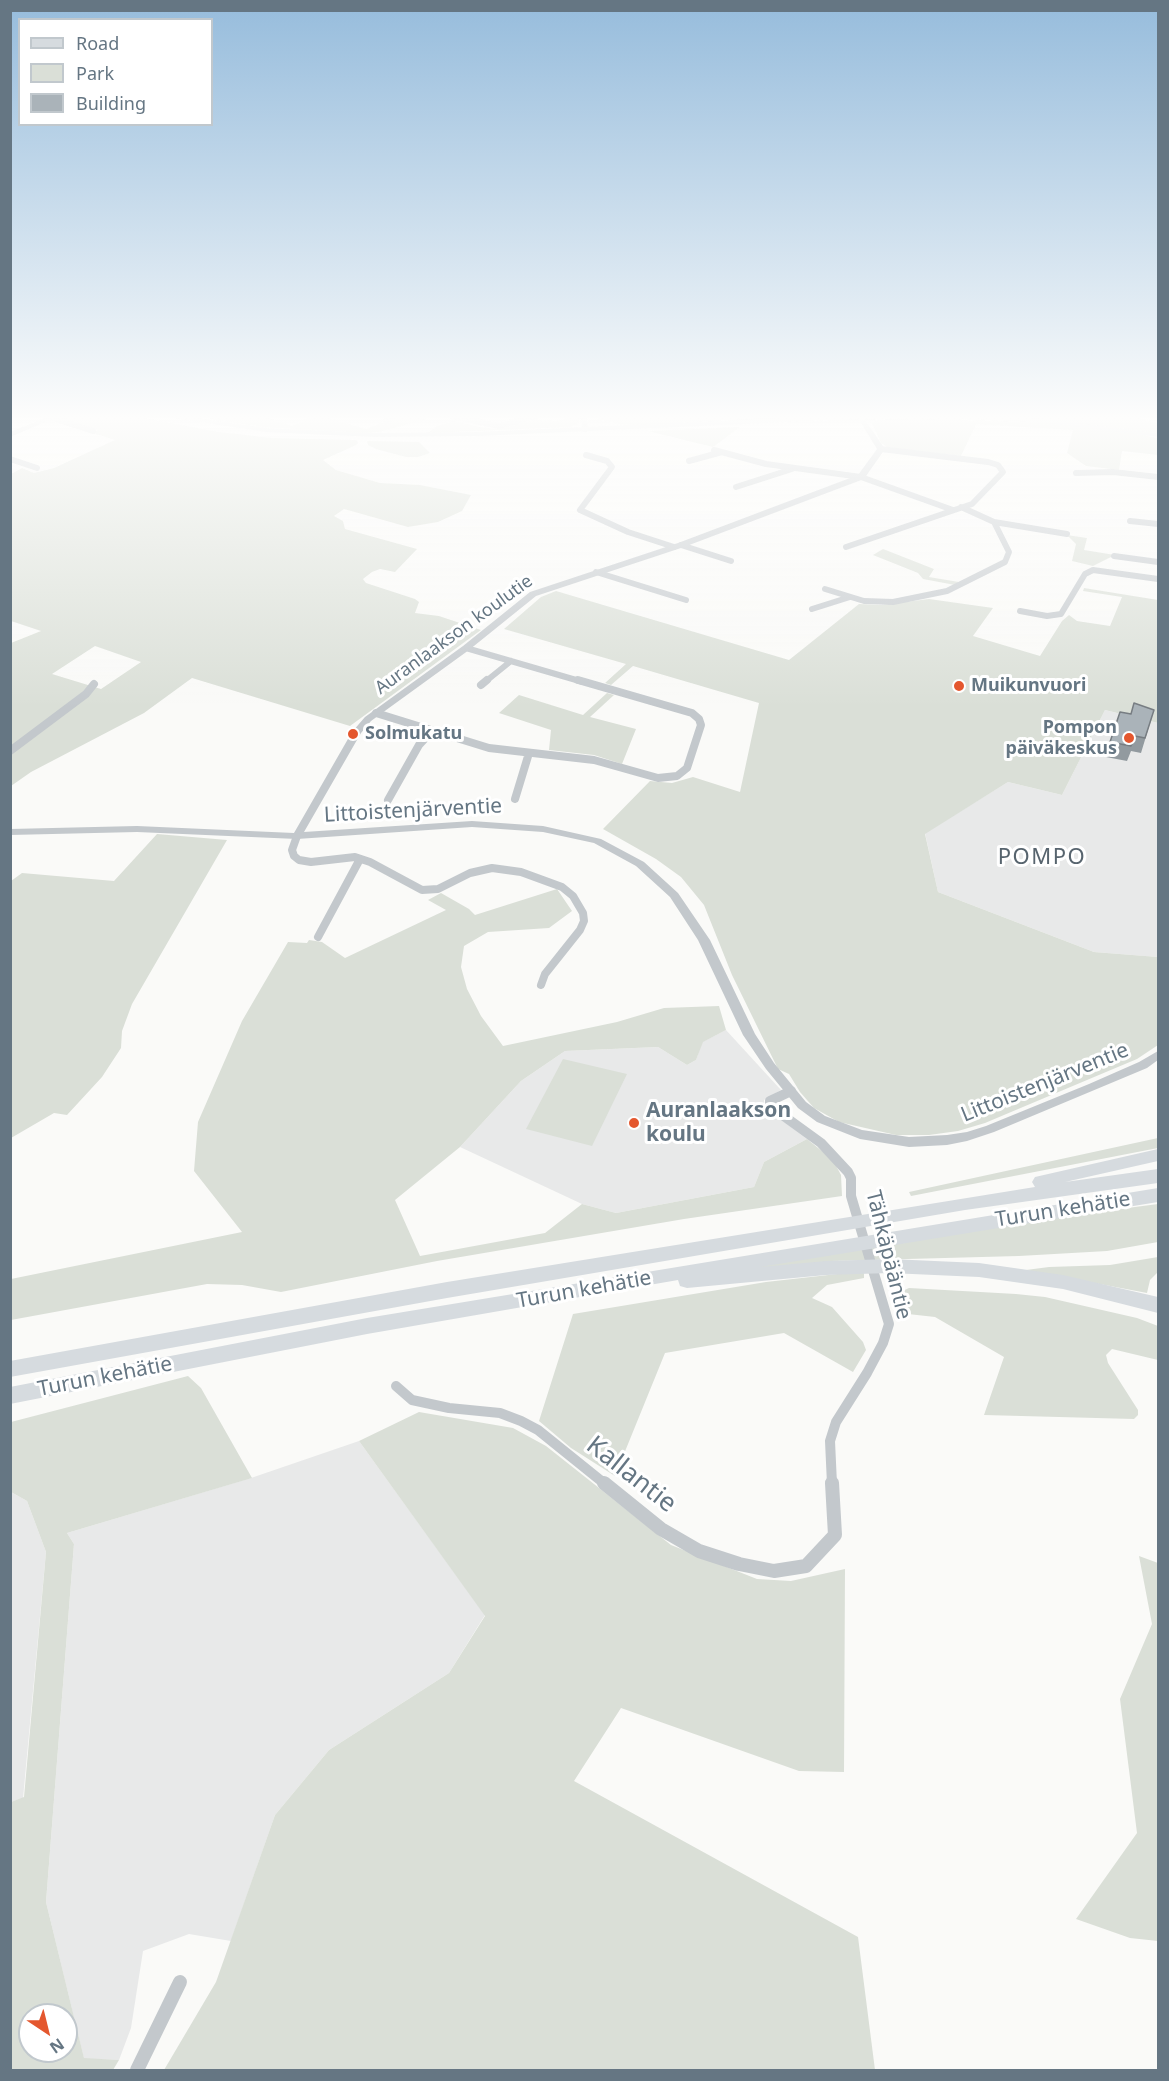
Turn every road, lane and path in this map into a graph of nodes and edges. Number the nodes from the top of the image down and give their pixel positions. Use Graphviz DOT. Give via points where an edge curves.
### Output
graph roads {
  1 [pos="587,513"];
  2 [pos="765,513"];
  3 [pos="944,513"];
  4 [pos="974,513"];
  5 [pos="1131,520"];
  6 [pos="993,522"];
  7 [pos="1158,524"];
  8 [pos="1067,534"];
  9 [pos="677,546"];
  10 [pos="846,547"];
  11 [pos="1114,556"];
  12 [pos="731,561"];
  13 [pos="1158,562"];
  14 [pos="596,572"];
  15 [pos="1158,579"];
  16 [pos="825,589"];
  17 [pos="850,597"];
  18 [pos="686,600"];
  19 [pos="812,609"];
  20 [pos="1020,611"];
  21 [pos="466,648"];
  22 [pos="511,661"];
  23 [pos="94,684"];
  24 [pos="481,685"];
  25 [pos="376,713"];
  26 [pos="431,732"];
  27 [pos="10,751"];
  28 [pos="529,753"];
  29 [pos="515,799"];
  30 [pos="388,800"];
  31 [pos="10,832"];
  32 [pos="297,836"];
  33 [pos="360,859"];
  34 [pos="318,937"];
  35 [pos="541,985"];
  36 [pos="1158,1055"];
  37 [pos="791,1091"];
  38 [pos="1158,1155"];
  39 [pos="1158,1176"];
  40 [pos="1158,1195"];
  41 [pos="965,1203"];
  42 [pos="576,1292"];
  43 [pos="1158,1305"];
  44 [pos="10,1370"];
  45 [pos="396,1386"];
  46 [pos="10,1396"];
  47 [pos="835,1535"];
  48 [pos="180,1982"];
  49 [pos="137,2070"];
  1 -- 9 [label="street" via="628,532"];
  2 -- 9 [label="street, Auranlaakson koulutie"];
  3 -- 10 [label="street"];
  4 -- 6 [label="street"];
  5 -- 7 [label="street"];
  6 -- 8 [label="street"];
  6 -- 17 [label="street" via="1010,555 998,567 934,594 887,602"];
  9 -- 12 [label="street"];
  9 -- 14 [label="street, Auranlaakson koulutie"];
  11 -- 13 [label="street"];
  14 -- 18 [label="street"];
  14 -- 21 [label="street, Auranlaakson koulutie" via="537,591"];
  15 -- 20 [label="street" via="1093,570 1085,574 1060,614"];
  16 -- 17 [label="street"];
  17 -- 19 [label="street"];
  21 -- 22 [label="street"];
  21 -- 25 [label="street, Auranlaakson koulutie"];
  22 -- 24 [label="street"];
  22 -- 28 [label="street" via="689,712 701,723 687,768 672,778 652,777 594,760"];
  23 -- 27 [label="street" via="87,694"];
  25 -- 26 [label="street"];
  25 -- 32 [label="street, Auranlaakson koulutie" via="357,732"];
  26 -- 28 [label="street" via="480,747"];
  26 -- 30 [label="street" via="419,745"];
  28 -- 29 [label="street"];
  31 -- 32 [label="street, Littoistenjärventie" via="137,829"];
  32 -- 33 [label="street" via="292,850 299,860 346,856"];
  32 -- 37 [label="street, Littoistenjärventie" via="472,824 567,833 608,846 650,872 688,913 723,976 749,1035"];
  33 -- 34 [label="street"];
  33 -- 35 [label="street" via="422,890 438,889 470,873 492,868 521,872 566,889 583,913 584,921"];
  36 -- 37 [label="street, Littoistenjärventie" via="1017,1119 947,1140 888,1140 839,1128 814,1114"];
  37 -- 47 [label="street, Tähkäpääntie" via="770,1101 770,1106 821,1143 851,1178 850,1196 889,1324 867,1372 836,1422 830,1441"];
  38 -- 41 [label="highway"];
  39 -- 41 [label="highway, Turun kehätie"];
  40 -- 42 [label="highway, Turun kehätie"];
  41 -- 44 [label="highway, Turun kehätie" via="447,1290"];
  42 -- 43 [label="highway" via="826,1268 890,1266 1024,1275"];
  42 -- 46 [label="highway, Turun kehätie" via="367,1326"];
  45 -- 47 [label="street, Kallantie" via="412,1400 500,1413 521,1421 661,1529 699,1551 774,1571 806,1566"];
  48 -- 49 [label="street"];
}
